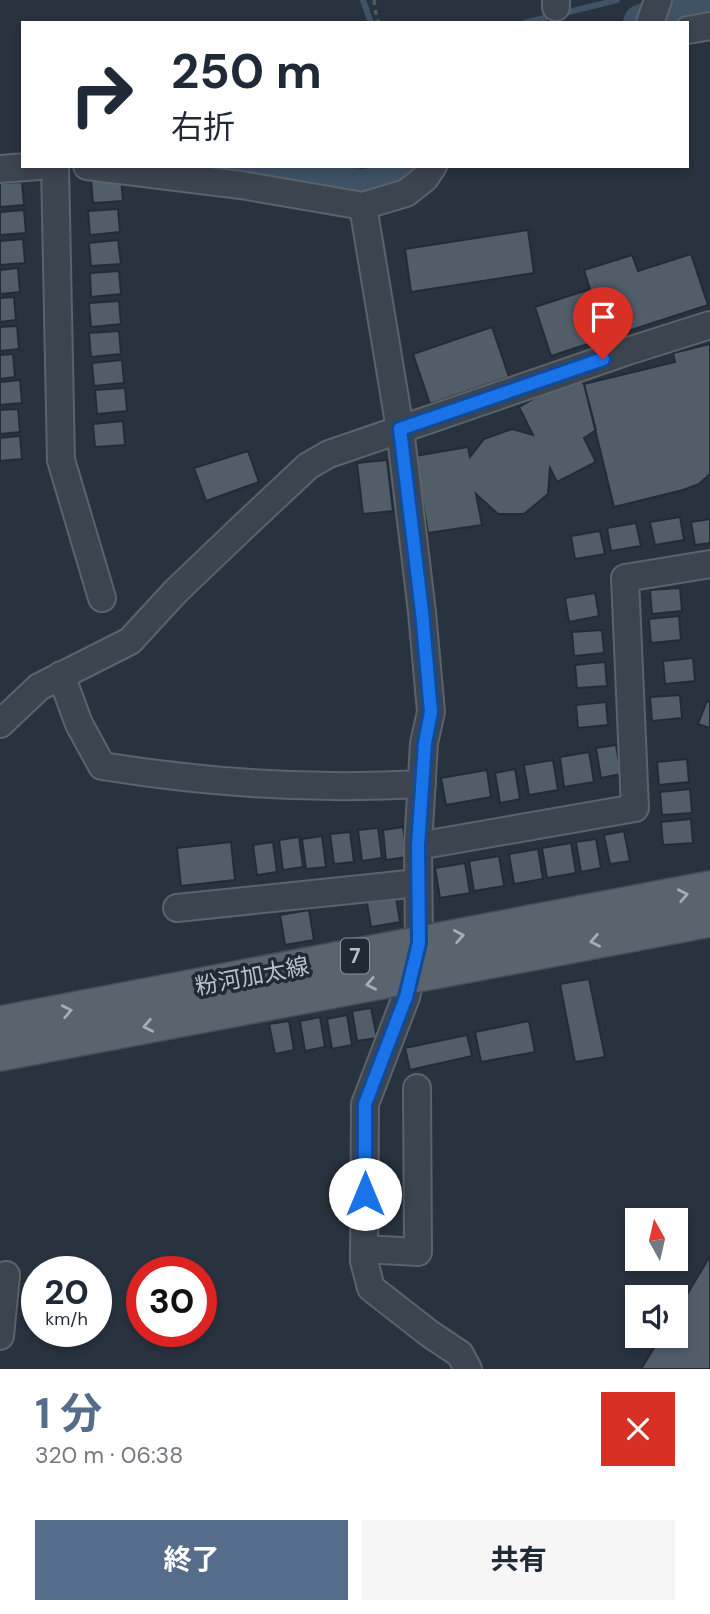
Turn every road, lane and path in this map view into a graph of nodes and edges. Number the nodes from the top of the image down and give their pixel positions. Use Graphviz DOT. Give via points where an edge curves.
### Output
graph roads {
  1 [pos="374,0"];
  2 [pos="659,0"];
  3 [pos="378,21"];
  4 [pos="651,21"];
  5 [pos="710,26"];
  6 [pos="689,30"];
  7 [pos="21,167"];
  8 [pos="55,168"];
  9 [pos="103,168"];
  10 [pos="432,168"];
  11 [pos="0,169"];
  12 [pos="363,206"];
  13 [pos="710,325"];
  14 [pos="400,429"];
  15 [pos="710,564"];
  16 [pos="102,598"];
  17 [pos="61,676"];
  18 [pos="0,724"];
  19 [pos="422,784"];
  20 [pos="418,846"];
  21 [pos="418,883"];
  22 [pos="710,889"];
  23 [pos="177,908"];
  24 [pos="710,919"];
  25 [pos="416,960"];
  26 [pos="0,1024"];
  27 [pos="0,1053"];
  28 [pos="417,1088"];
  29 [pos="365,1249"];
  30 [pos="6,1275"];
  31 [pos="0,1336"];
  32 [pos="468,1369"];
  1 -- 3 [label="path"];
  2 -- 4 [label="street"];
  5 -- 6 [label="street"];
  7 -- 11 [label="street"];
  8 -- 16 [label="street" via="61,460"];
  9 -- 12 [label="street"];
  10 -- 12 [label="street" via="405,193"];
  12 -- 14 [label="street"];
  13 -- 14 [label="street"];
  14 -- 17 [label="street" via="328,454 308,466 130,641"];
  14 -- 19 [label="street" via="431,712"];
  15 -- 20 [label="street" via="625,578 635,808"];
  17 -- 18 [label="street" via="39,687"];
  17 -- 19 [label="street" via="79,724 102,766 283,785 356,788"];
  19 -- 20 [label="street"];
  20 -- 21 [label="street"];
  21 -- 23 [label="street"];
  21 -- 25 [label="street"];
  25 -- 22 [label="main road, 粉河加太線 / 7, one-way"];
  24 -- 25 [label="main road, 粉河加太線 / 7, one-way"];
  26 -- 25 [label="main road, 粉河加太線 / 7, one-way"];
  25 -- 27 [label="main road, 粉河加太線 / 7, one-way"];
  25 -- 29 [label="street" via="365,1104"];
  28 -- 29 [label="street" via="418,1252"];
  29 -- 32 [label="street" via="371,1288 460,1354"];
  30 -- 31 [label="street"];
}
